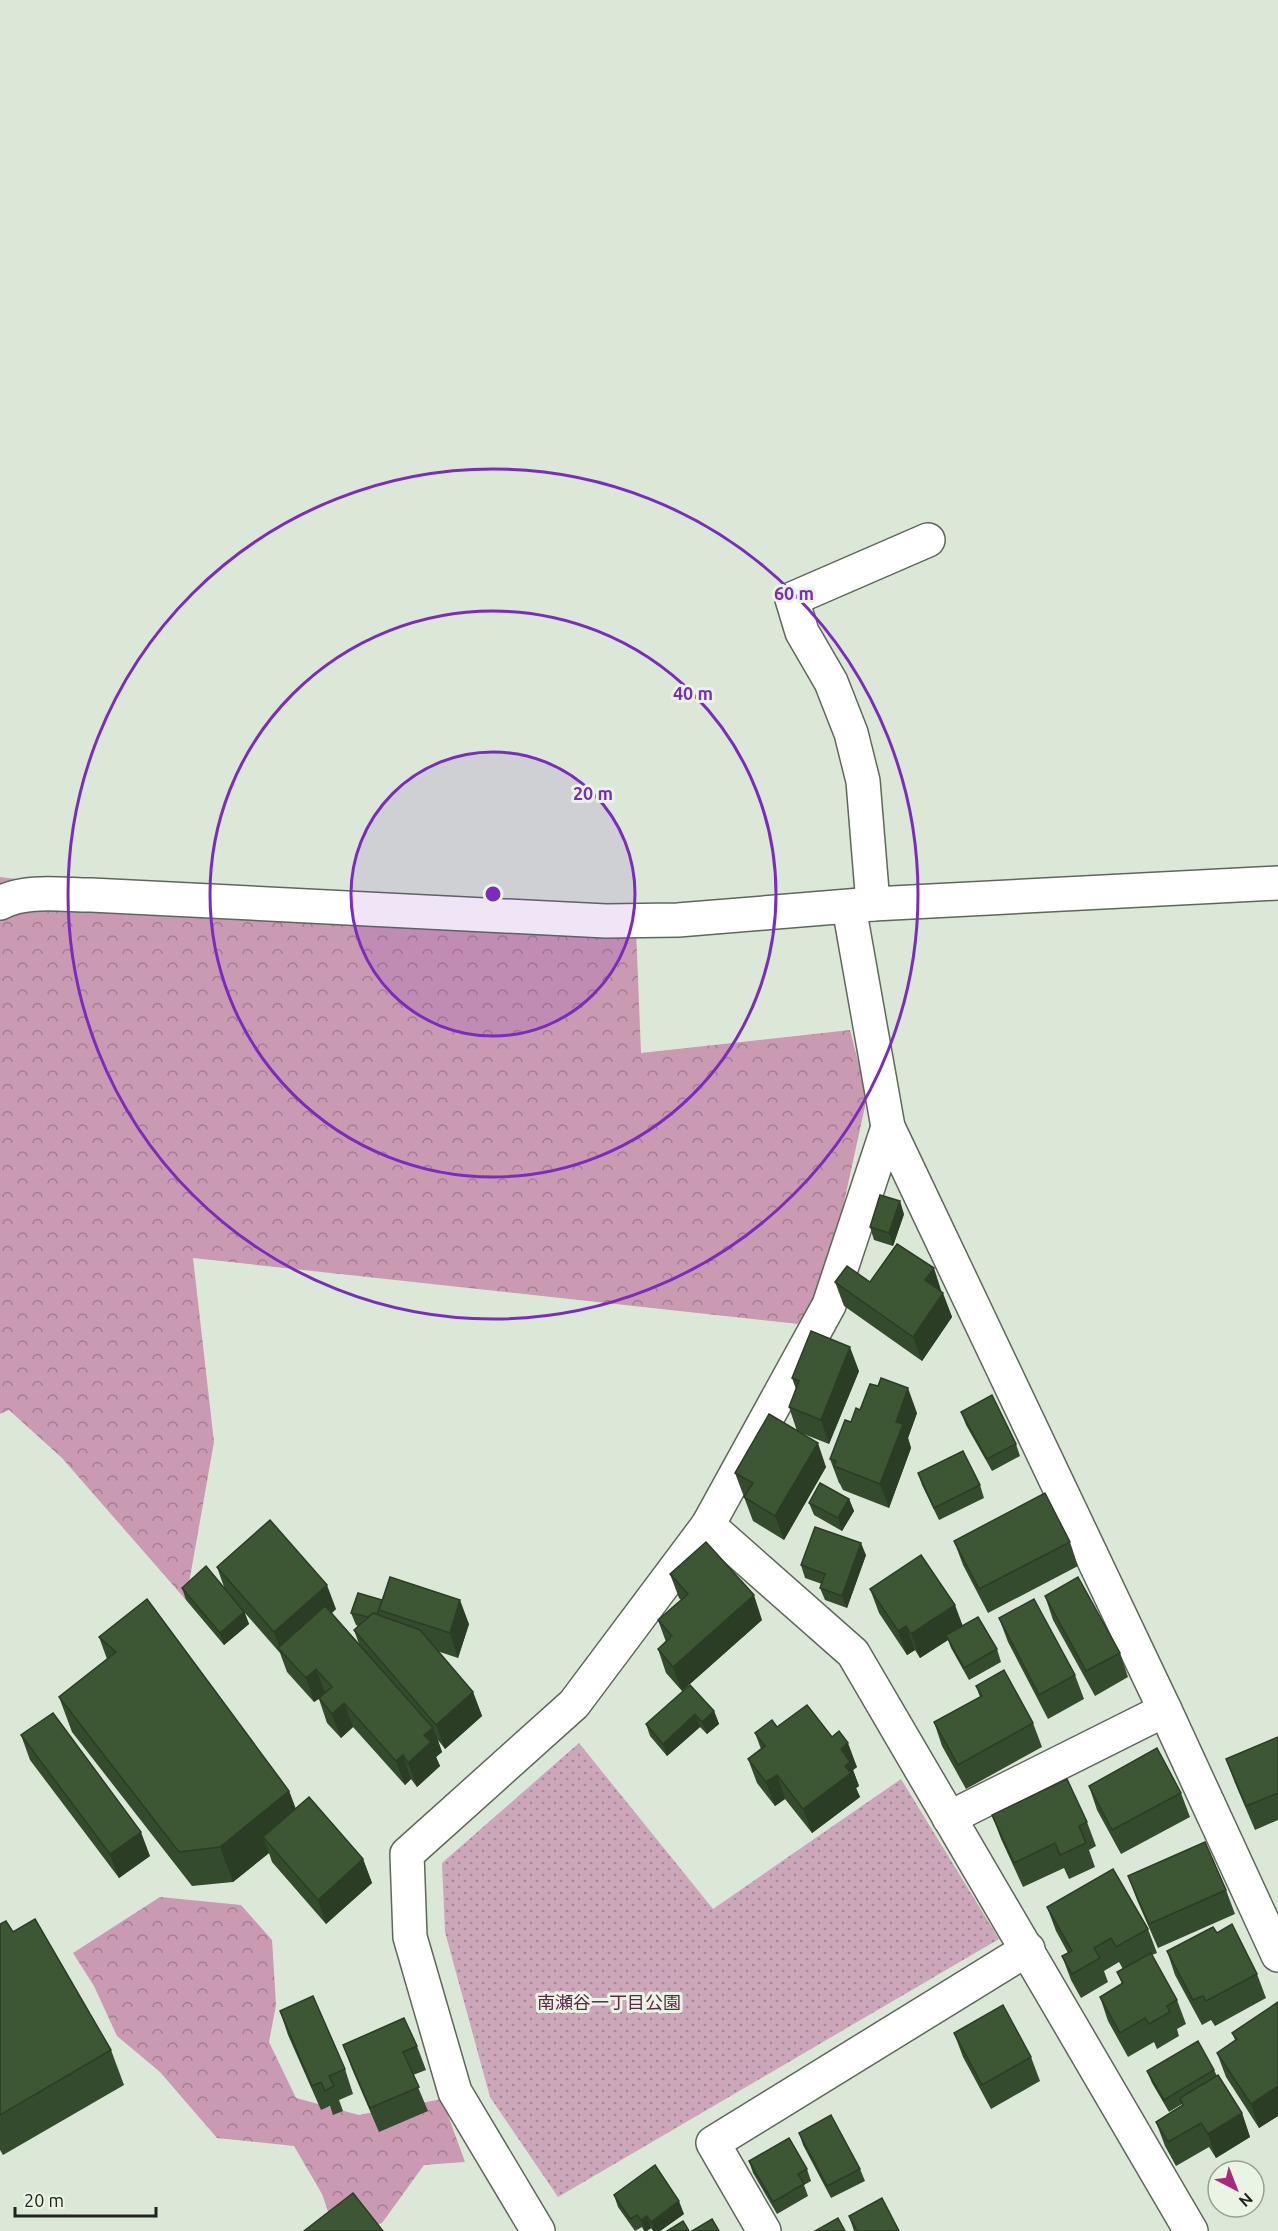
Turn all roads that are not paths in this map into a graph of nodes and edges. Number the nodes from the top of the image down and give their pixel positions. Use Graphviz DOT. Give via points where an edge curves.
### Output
graph roads {
  1 [pos="928,540"];
  2 [pos="1278,882"];
  3 [pos="3,899"];
  4 [pos="861,905"];
  5 [pos="888,1127"];
  6 [pos="708,1525"];
  7 [pos="1165,1710"];
  8 [pos="949,1818"];
  9 [pos="1028,1949"];
  10 [pos="1278,1955"];
  11 [pos="538,2231"];
  12 [pos="764,2231"];
  13 [pos="1191,2231"];
  1 -- 4 [label="street" via="792,599 802,632 831,682 851,733 863,782"];
  2 -- 4 [label="street"];
  3 -- 4 [label="street" via="91,895 606,921 678,920"];
  4 -- 5 [label="street"];
  5 -- 6 [label="street" via="829,1305"];
  5 -- 7 [label="street"];
  6 -- 8 [label="street" via="853,1653"];
  6 -- 11 [label="street" via="574,1704 407,1854 410,1937 455,2092"];
  7 -- 8 [label="street"];
  7 -- 10 [label="street"];
  8 -- 9 [label="street"];
  9 -- 12 [label="street" via="713,2143"];
  9 -- 13 [label="street"];
}
